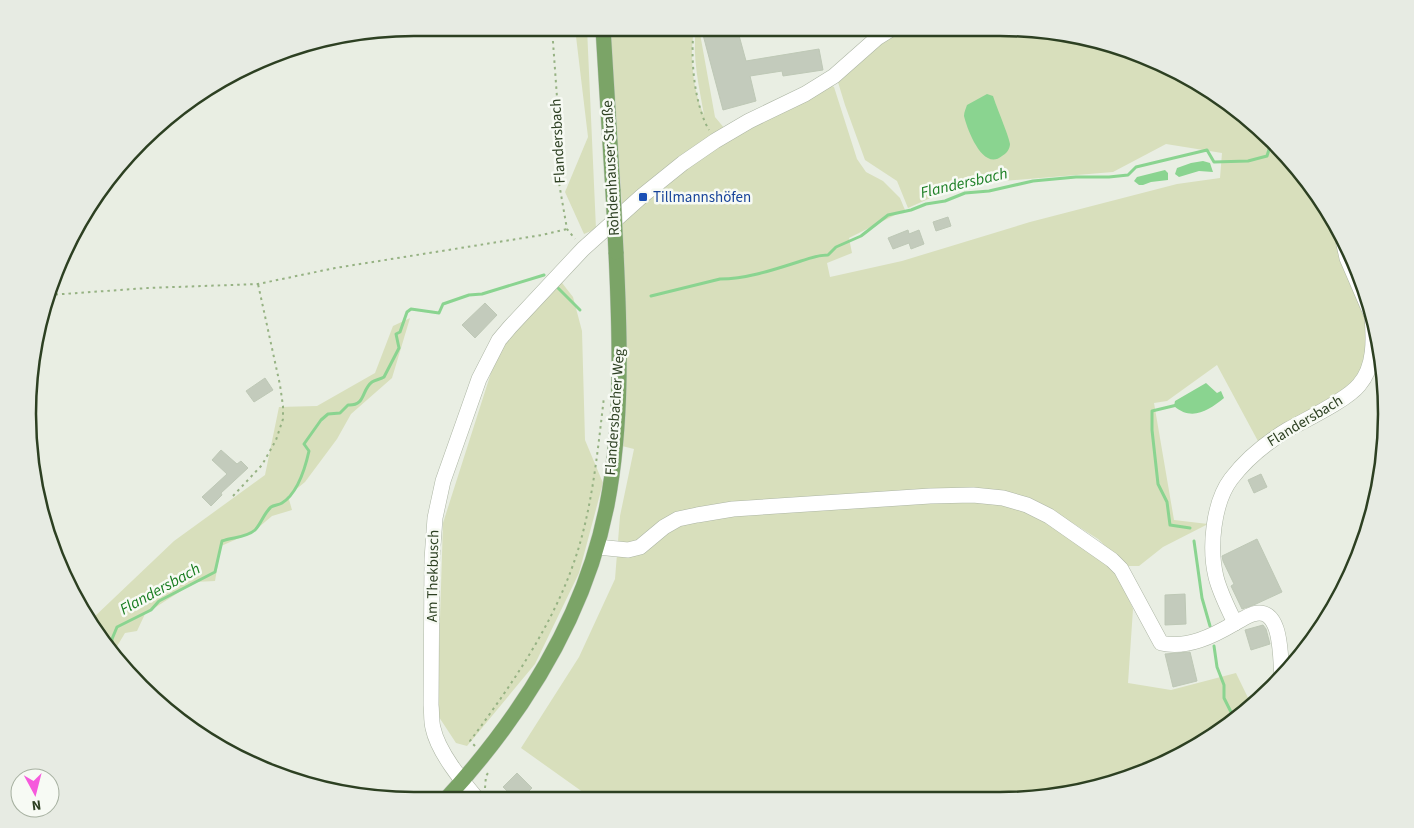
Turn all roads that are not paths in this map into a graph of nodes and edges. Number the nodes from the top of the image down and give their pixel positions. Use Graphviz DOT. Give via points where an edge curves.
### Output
graph roads {
  1 [pos="603,36"];
  2 [pos="880,36"];
  3 [pos="618,308"];
  4 [pos="1372,350"];
  5 [pos="597,547"];
  6 [pos="1235,623"];
  7 [pos="1281,666"];
  8 [pos="462,781"];
  9 [pos="452,792"];
  10 [pos="472,792"];
  1 -- 3 [label="main road, Rohdenhauser Straße, bridge"];
  2 -- 8 [label="street, Am Thekbusch" via="834,76 715,141 648,190 582,249 510,326 494,349 479,379 443,481 435,518 432,559 433,728 441,748"];
  3 -- 5 [label="main road, Flandersbacher Weg" via="616,439 607,505"];
  4 -- 6 [label="street, Flandersbach" via="1367,373 1359,386 1348,396 1273,438 1230,480 1213,533 1213,553 1216,578"];
  5 -- 6 [label="street" via="628,550 640,546 678,520 733,509 930,496 1003,498 1049,516 1112,560 1121,569 1161,643 1172,646 1192,643"];
  5 -- 8 [label="main road, Flandersbacher Weg" via="550,659 484,755"];
  6 -- 7 [label="street" via="1254,613 1273,618 1277,626"];
  8 -- 9 [label="main road, Flandersbacher Weg"];
  8 -- 10 [label="street, Am Thekbusch"];
}
